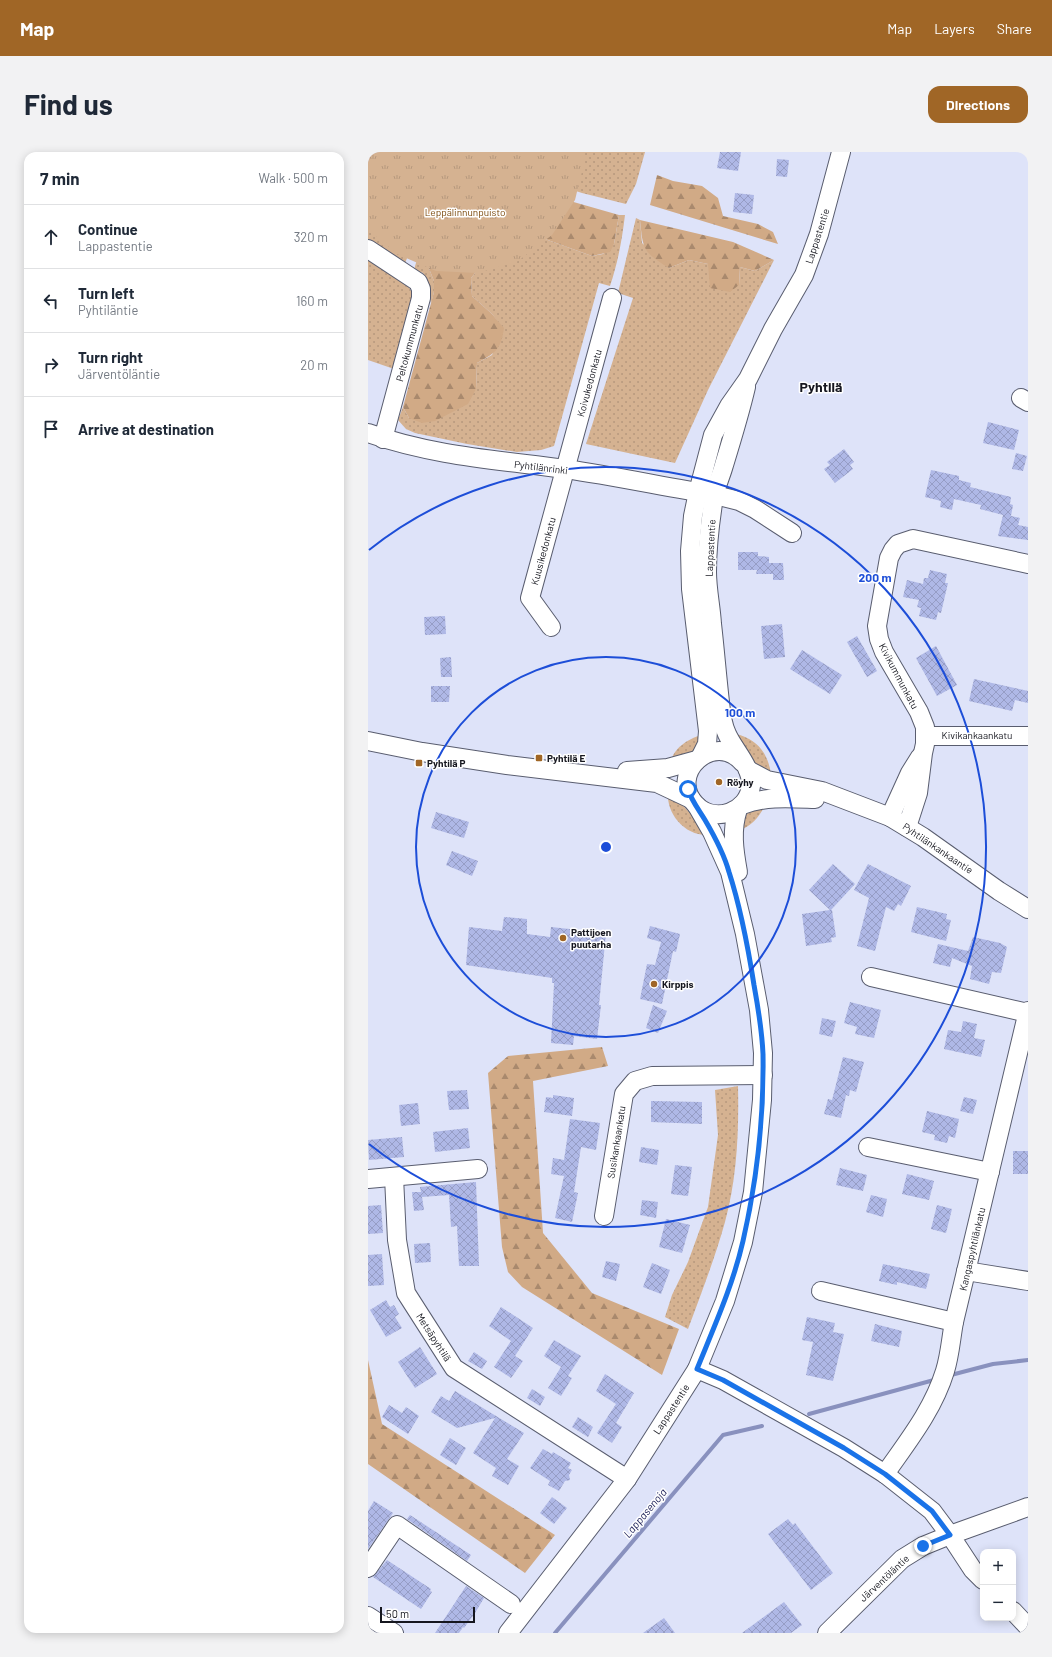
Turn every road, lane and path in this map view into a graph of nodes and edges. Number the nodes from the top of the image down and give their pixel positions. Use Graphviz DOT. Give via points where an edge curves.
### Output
graph roads {
  1 [pos="841,152"];
  2 [pos="368,249"];
  3 [pos="612,298"];
  4 [pos="375,436"];
  5 [pos="566,469"];
  6 [pos="706,494"];
  7 [pos="792,533"];
  8 [pos="1028,564"];
  9 [pos="551,627"];
  10 [pos="1028,736"];
  11 [pos="368,741"];
  12 [pos="924,744"];
  13 [pos="368,751"];
  14 [pos="422,752"];
  15 [pos="699,758"];
  16 [pos="746,766"];
  17 [pos="594,775"];
  18 [pos="842,800"];
  19 [pos="694,802"];
  20 [pos="740,807"];
  21 [pos="890,817"];
  22 [pos="907,827"];
  23 [pos="1028,909"];
  24 [pos="745,934"];
  25 [pos="871,977"];
  26 [pos="1028,1012"];
  27 [pos="763,1075"];
  28 [pos="868,1147"];
  29 [pos="478,1169"];
  30 [pos="990,1172"];
  31 [pos="394,1177"];
  32 [pos="368,1179"];
  33 [pos="604,1216"];
  34 [pos="966,1271"];
  35 [pos="1028,1281"];
  36 [pos="821,1291"];
  37 [pos="954,1322"];
  38 [pos="697,1369"];
  39 [pos="885,1474"];
  40 [pos="626,1479"];
  41 [pos="1028,1506"];
  42 [pos="950,1535"];
  43 [pos="368,1568"];
  44 [pos="980,1577"];
  45 [pos="511,1604"];
  46 [pos="1016,1614"];
  47 [pos="372,1623"];
  48 [pos="1028,1627"];
  49 [pos="394,1633"];
  50 [pos="508,1633"];
  51 [pos="827,1633"];
  1 -- 6 [label="street, Lappastentie" via="819,234 804,275 772,329 748,379 713,435"];
  2 -- 4 [label="street, Peltokummunkatu" via="411,276 422,289"];
  3 -- 5 [label="street, Koivukedonkatu"];
  4 -- 5 [label="street, Pyhtilänrinki" via="420,448 484,460"];
  5 -- 6 [label="street, Pyhtilänrinki"];
  5 -- 9 [label="street, Kuusikedonkatu" via="530,598"];
  6 -- 7 [label="street, Pyhtilänrinki" via="739,501"];
  6 -- 15 [label="street, Lappastentie" via="693,516 690,551 691,589 708,731 707,744"];
  6 -- 16 [label="street, Lappastentie" via="707,574 724,728"];
  8 -- 12 [label="street, Kivikummunkatu" via="920,540 905,541 893,550 889,558 877,626 879,639 923,720"];
  10 -- 12 [label="street, Kivikankaankatu"];
  11 -- 14 [label="street"];
  12 -- 21 [label="street"];
  12 -- 22 [label="street, Kivikummunkatu" via="918,792"];
  13 -- 14 [label="street"];
  14 -- 17 [label="street"];
  15 -- 16 [label="street" via="722,751 734,755"];
  15 -- 17 [label="street" via="668,768"];
  15 -- 19 [label="street" via="691,768 688,778 688,789"];
  16 -- 18 [label="street, Pyhtilänkankaantie" via="767,780 822,791"];
  16 -- 20 [label="street" via="751,779 750,789"];
  17 -- 19 [label="street" via="657,784"];
  18 -- 20 [label="street, Pyhtilänkankaantie" via="778,797 755,800"];
  18 -- 21 [label="street, Pyhtilänkankaantie"];
  19 -- 20 [label="street" via="705,812 714,815 729,813"];
  19 -- 24 [label="street, Lappastentie" via="730,872"];
  20 -- 24 [label="street, Lappastentie" via="735,819 733,844 742,896"];
  21 -- 22 [label="street, Pyhtilänkankaantie"];
  22 -- 23 [label="street, Pyhtilänkankaantie"];
  24 -- 27 [label="street, Lappastentie" via="758,1010"];
  25 -- 26 [label="street"];
  26 -- 30 [label="street, Kangaspyhtilänkatu"];
  27 -- 33 [label="street, Susikankaankatu" via="652,1076 635,1081 624,1094"];
  27 -- 38 [label="street, Lappastentie" via="759,1146 743,1242 725,1301"];
  28 -- 30 [label="street"];
  29 -- 31 [label="street"];
  30 -- 34 [label="street, Kangaspyhtilänkatu"];
  31 -- 32 [label="street"];
  31 -- 40 [label="street, Metsäpyhtilä" via="397,1240 406,1293 454,1368"];
  34 -- 35 [label="street"];
  34 -- 37 [label="street, Kangaspyhtilänkatu"];
  36 -- 37 [label="street"];
  37 -- 39 [label="street, Kangaspyhtilänkatu" via="946,1370 936,1396 925,1418"];
  38 -- 39 [label="street" via="723,1380"];
  38 -- 40 [label="street, Lappastentie"];
  39 -- 42 [label="street" via="932,1511"];
  40 -- 50 [label="street, Lappastentie"];
  41 -- 42 [label="street, Järventöläntie"];
  42 -- 44 [label="street"];
  42 -- 51 [label="street, Järventöläntie" via="923,1546 902,1559"];
  43 -- 45 [label="street" via="397,1525"];
  46 -- 48 [label="street"];
  47 -- 49 [label="street"];
}
